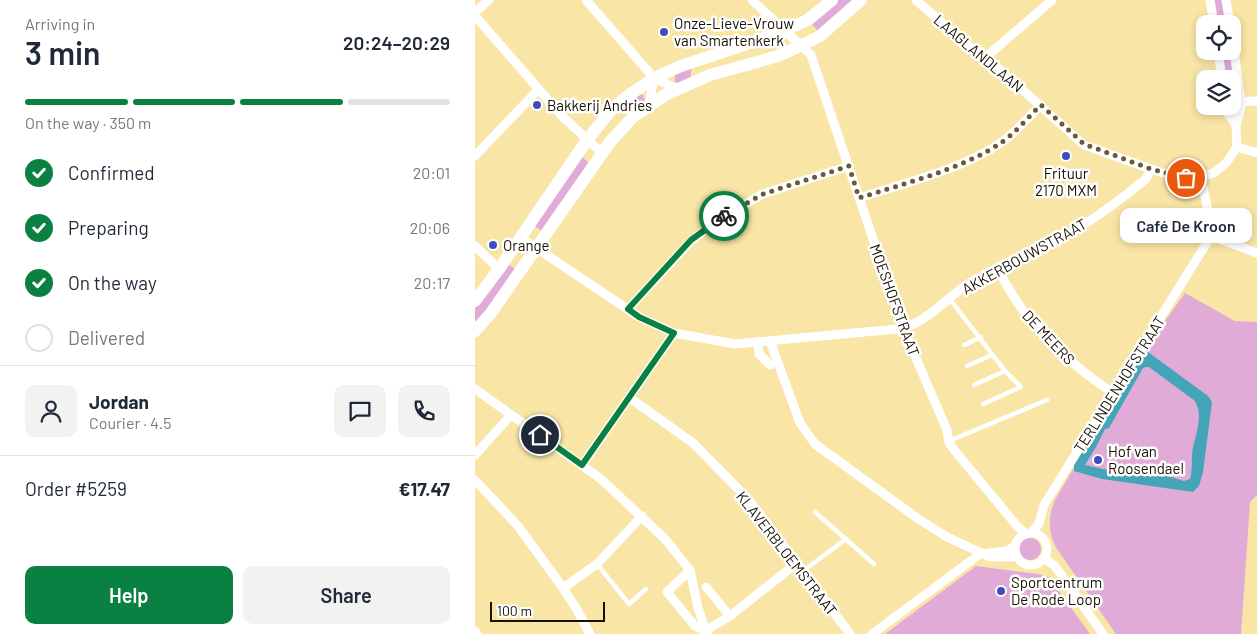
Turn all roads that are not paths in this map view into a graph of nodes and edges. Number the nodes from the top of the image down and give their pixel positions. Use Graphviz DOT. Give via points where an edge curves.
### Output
graph roads {
  1 [pos="489,0"];
  2 [pos="585,0"];
  3 [pos="752,0"];
  4 [pos="832,0"];
  5 [pos="861,0"];
  6 [pos="916,0"];
  7 [pos="1052,0"];
  8 [pos="1210,0"];
  9 [pos="1226,0"];
  10 [pos="475,12"];
  11 [pos="1212,15"];
  12 [pos="1228,15"];
  13 [pos="475,16"];
  14 [pos="785,31"];
  15 [pos="802,45"];
  16 [pos="986,57"];
  17 [pos="654,78"];
  18 [pos="678,89"];
  19 [pos="538,90"];
  20 [pos="1257,100"];
  21 [pos="1241,102"];
  22 [pos="649,105"];
  23 [pos="1041,105"];
  24 [pos="1229,115"];
  25 [pos="1239,115"];
  26 [pos="1236,125"];
  27 [pos="587,140"];
  28 [pos="1237,147"];
  29 [pos="602,153"];
  30 [pos="1257,153"];
  31 [pos="475,156"];
  32 [pos="849,166"];
  33 [pos="1151,169"];
  34 [pos="1201,178"];
  35 [pos="859,198"];
  36 [pos="1211,236"];
  37 [pos="520,237"];
  38 [pos="475,246"];
  39 [pos="537,248"];
  40 [pos="1257,252"];
  41 [pos="499,269"];
  42 [pos="997,269"];
  43 [pos="949,298"];
  44 [pos="475,301"];
  45 [pos="628,309"];
  46 [pos="903,328"];
  47 [pos="475,331"];
  48 [pos="674,333"];
  49 [pos="981,337"];
  50 [pos="758,342"];
  51 [pos="769,342"];
  52 [pos="964,346"];
  53 [pos="992,355"];
  54 [pos="770,365"];
  55 [pos="967,366"];
  56 [pos="1005,371"];
  57 [pos="974,385"];
  58 [pos="475,389"];
  59 [pos="1113,393"];
  60 [pos="630,398"];
  61 [pos="1047,400"];
  62 [pos="983,404"];
  63 [pos="511,415"];
  64 [pos="949,441"];
  65 [pos="475,455"];
  66 [pos="582,465"];
  67 [pos="475,480"];
  68 [pos="815,512"];
  69 [pos="642,516"];
  70 [pos="1029,534"];
  71 [pos="846,539"];
  72 [pos="1015,546"];
  73 [pos="980,554"];
  74 [pos="1017,557"];
  75 [pos="1044,558"];
  76 [pos="597,564"];
  77 [pos="874,564"];
  78 [pos="800,567"];
  79 [pos="690,570"];
  80 [pos="706,586"];
  81 [pos="563,588"];
  82 [pos="646,589"];
  83 [pos="730,616"];
  84 [pos="475,631"];
  85 [pos="706,633"];
  86 [pos="477,634"];
  87 [pos="589,634"];
  88 [pos="850,634"];
  89 [pos="872,634"];
  90 [pos="1103,634"];
  1 -- 10 [label="street"];
  2 -- 17 [label="street"];
  3 -- 14 [label="street"];
  4 -- 14 [label="street" via="809,19"];
  5 -- 15 [label="street" via="819,36"];
  6 -- 16 [label="street, LAAGLANDLAAN" via="980,56"];
  7 -- 16 [label="street"];
  8 -- 11 [label="street"];
  9 -- 12 [label="street"];
  13 -- 19 [label="street"];
  14 -- 15 [label="street, MOESHOFSTRAAT"];
  14 -- 17 [label="street"];
  15 -- 18 [label="street"];
  15 -- 32 [label="street, MOESHOFSTRAAT" via="811,54"];
  16 -- 23 [label="street, LAAGLANDLAAN"];
  17 -- 18 [label="street"];
  17 -- 22 [label="street"];
  17 -- 27 [label="street" via="612,109"];
  18 -- 22 [label="street"];
  19 -- 27 [label="street"];
  19 -- 31 [label="street"];
  20 -- 21 [label="street"];
  22 -- 29 [label="street" via="623,127"];
  23 -- 33 [label="street, LAAGLANDLAAN" via="1084,144"];
  23 -- 35 [label="street" via="999,144 971,159"];
  24 -- 26 [label="street"];
  25 -- 26 [label="street"];
  26 -- 28 [label="street"];
  27 -- 29 [label="street"];
  27 -- 37 [label="street"];
  28 -- 30 [label="street"];
  28 -- 34 [label="street" via="1221,168"];
  29 -- 39 [label="street"];
  32 -- 35 [label="street, MOESHOFSTRAAT"];
  32 -- 45 [label="street" via="763,194 723,217 691,240"];
  33 -- 34 [label="street, LAAGLANDLAAN" via="1179,178"];
  33 -- 42 [label="street, AKKERBOUWSTRAAT" via="1146,179 1088,222"];
  34 -- 36 [label="street"];
  35 -- 46 [label="street, MOESHOFSTRAAT"];
  36 -- 40 [label="street"];
  36 -- 59 [label="street, TERLINDENHOFSTRAAT"];
  37 -- 39 [label="street, AKKERBOUWSTRAAT"];
  37 -- 41 [label="street"];
  38 -- 41 [label="street"];
  39 -- 45 [label="street, AKKERBOUWSTRAAT"];
  39 -- 47 [label="street"];
  41 -- 44 [label="street"];
  42 -- 43 [label="street, AKKERBOUWSTRAAT"];
  42 -- 59 [label="street, DE MEERS" via="1017,303 1044,336 1084,374"];
  43 -- 46 [label="street, AKKERBOUWSTRAAT" via="919,321"];
  43 -- 49 [label="lane"];
  45 -- 48 [label="street, AKKERBOUWSTRAAT"];
  46 -- 51 [label="street, AKKERBOUWSTRAAT"];
  46 -- 64 [label="street, MOESHOFSTRAAT"];
  48 -- 50 [label="street, AKKERBOUWSTRAAT" via="735,344"];
  48 -- 60 [label="street"];
  49 -- 52 [label="lane"];
  49 -- 53 [label="lane"];
  50 -- 51 [label="street, AKKERBOUWSTRAAT"];
  50 -- 54 [label="street" via="759,354"];
  51 -- 73 [label="street" via="799,424 815,444 929,526"];
  53 -- 55 [label="lane"];
  53 -- 56 [label="lane"];
  56 -- 57 [label="lane"];
  56 -- 62 [label="lane" via="1021,387"];
  58 -- 63 [label="street"];
  59 -- 70 [label="street, TERLINDENHOFSTRAAT" via="1044,505 1039,524"];
  60 -- 66 [label="street"];
  60 -- 78 [label="street, KLAVERBLOEMSTRAAT" via="693,443 748,498"];
  61 -- 64 [label="lane"];
  63 -- 65 [label="street"];
  63 -- 66 [label="street"];
  64 -- 70 [label="street, MOESHOFSTRAAT" via="1017,527"];
  66 -- 69 [label="street"];
  67 -- 81 [label="street" via="518,526"];
  68 -- 71 [label="lane"];
  69 -- 76 [label="street"];
  69 -- 79 [label="street"];
  70 -- 72 [label="street" via="1021,537"];
  70 -- 75 [label="street" via="1041,536 1046,544"];
  71 -- 77 [label="lane"];
  71 -- 78 [label="lane"];
  72 -- 73 [label="street" via="1007,551"];
  72 -- 74 [label="street"];
  73 -- 74 [label="street"];
  73 -- 89 [label="street"];
  74 -- 75 [label="street" via="1028,565"];
  75 -- 90 [label="street" via="1055,566"];
  76 -- 81 [label="street"];
  76 -- 82 [label="lane" via="629,604"];
  78 -- 83 [label="street"];
  78 -- 88 [label="street, KLAVERBLOEMSTRAAT"];
  79 -- 85 [label="street"];
  79 -- 85 [label="street" via="667,592 695,626"];
  80 -- 83 [label="street"];
  81 -- 87 [label="street"];
  83 -- 85 [label="street"];
  84 -- 86 [label="street"];
}
